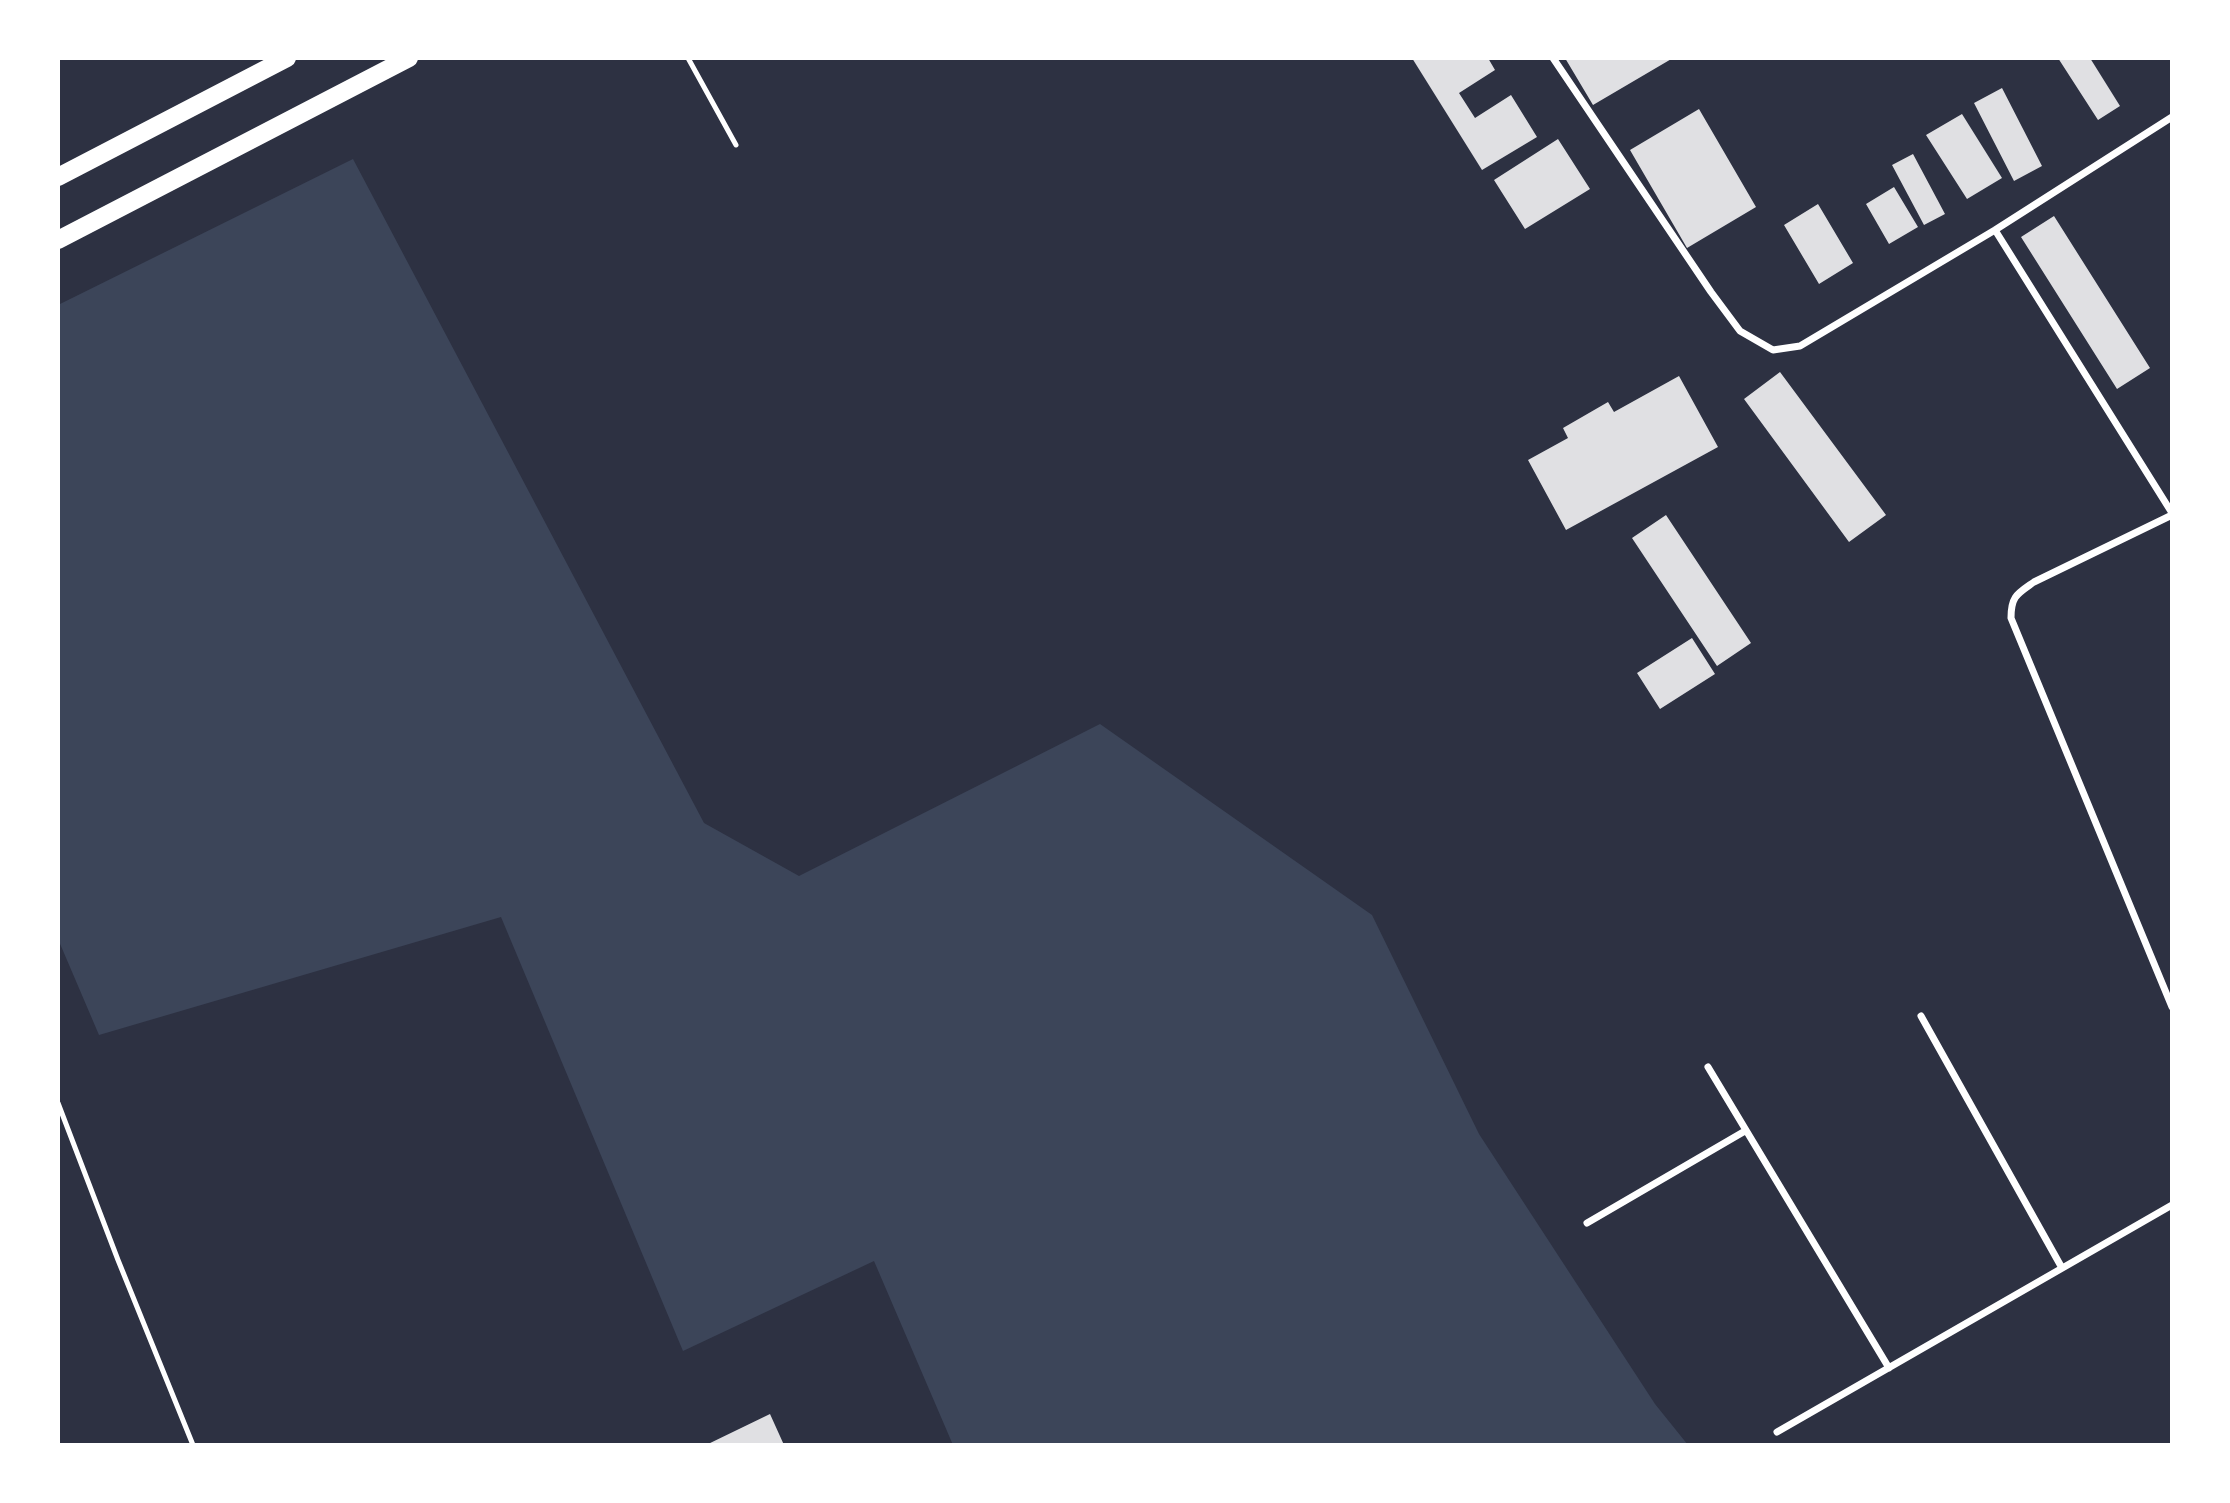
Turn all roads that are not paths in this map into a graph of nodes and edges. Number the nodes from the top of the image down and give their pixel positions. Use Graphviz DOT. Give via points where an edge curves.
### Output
graph roads {
  1 [pos="287,58"];
  2 [pos="409,58"];
  3 [pos="688,58"];
  4 [pos="1553,58"];
  5 [pos="2172,117"];
  6 [pos="736,145"];
  7 [pos="58,177"];
  8 [pos="1995,230"];
  9 [pos="58,240"];
  10 [pos="2172,514"];
  11 [pos="2172,1007"];
  12 [pos="1921,1016"];
  13 [pos="1707,1067"];
  14 [pos="58,1103"];
  15 [pos="1745,1131"];
  16 [pos="2172,1205"];
  17 [pos="1587,1223"];
  18 [pos="2062,1268"];
  19 [pos="1889,1368"];
  20 [pos="1777,1432"];
  21 [pos="193,1445"];
  1 -- 7 [label="main road"];
  2 -- 9 [label="main road"];
  3 -- 6 [label="lane"];
  4 -- 8 [label="street" via="1740,331 1773,350 1800,346"];
  5 -- 8 [label="street"];
  8 -- 10 [label="street"];
  10 -- 11 [label="street" via="2034,582 2017,593 2011,604 2011,618"];
  12 -- 18 [label="street"];
  13 -- 15 [label="street"];
  14 -- 21 [label="lane"];
  15 -- 17 [label="street"];
  15 -- 19 [label="street"];
  16 -- 18 [label="street"];
  18 -- 19 [label="street"];
  19 -- 20 [label="street"];
}
